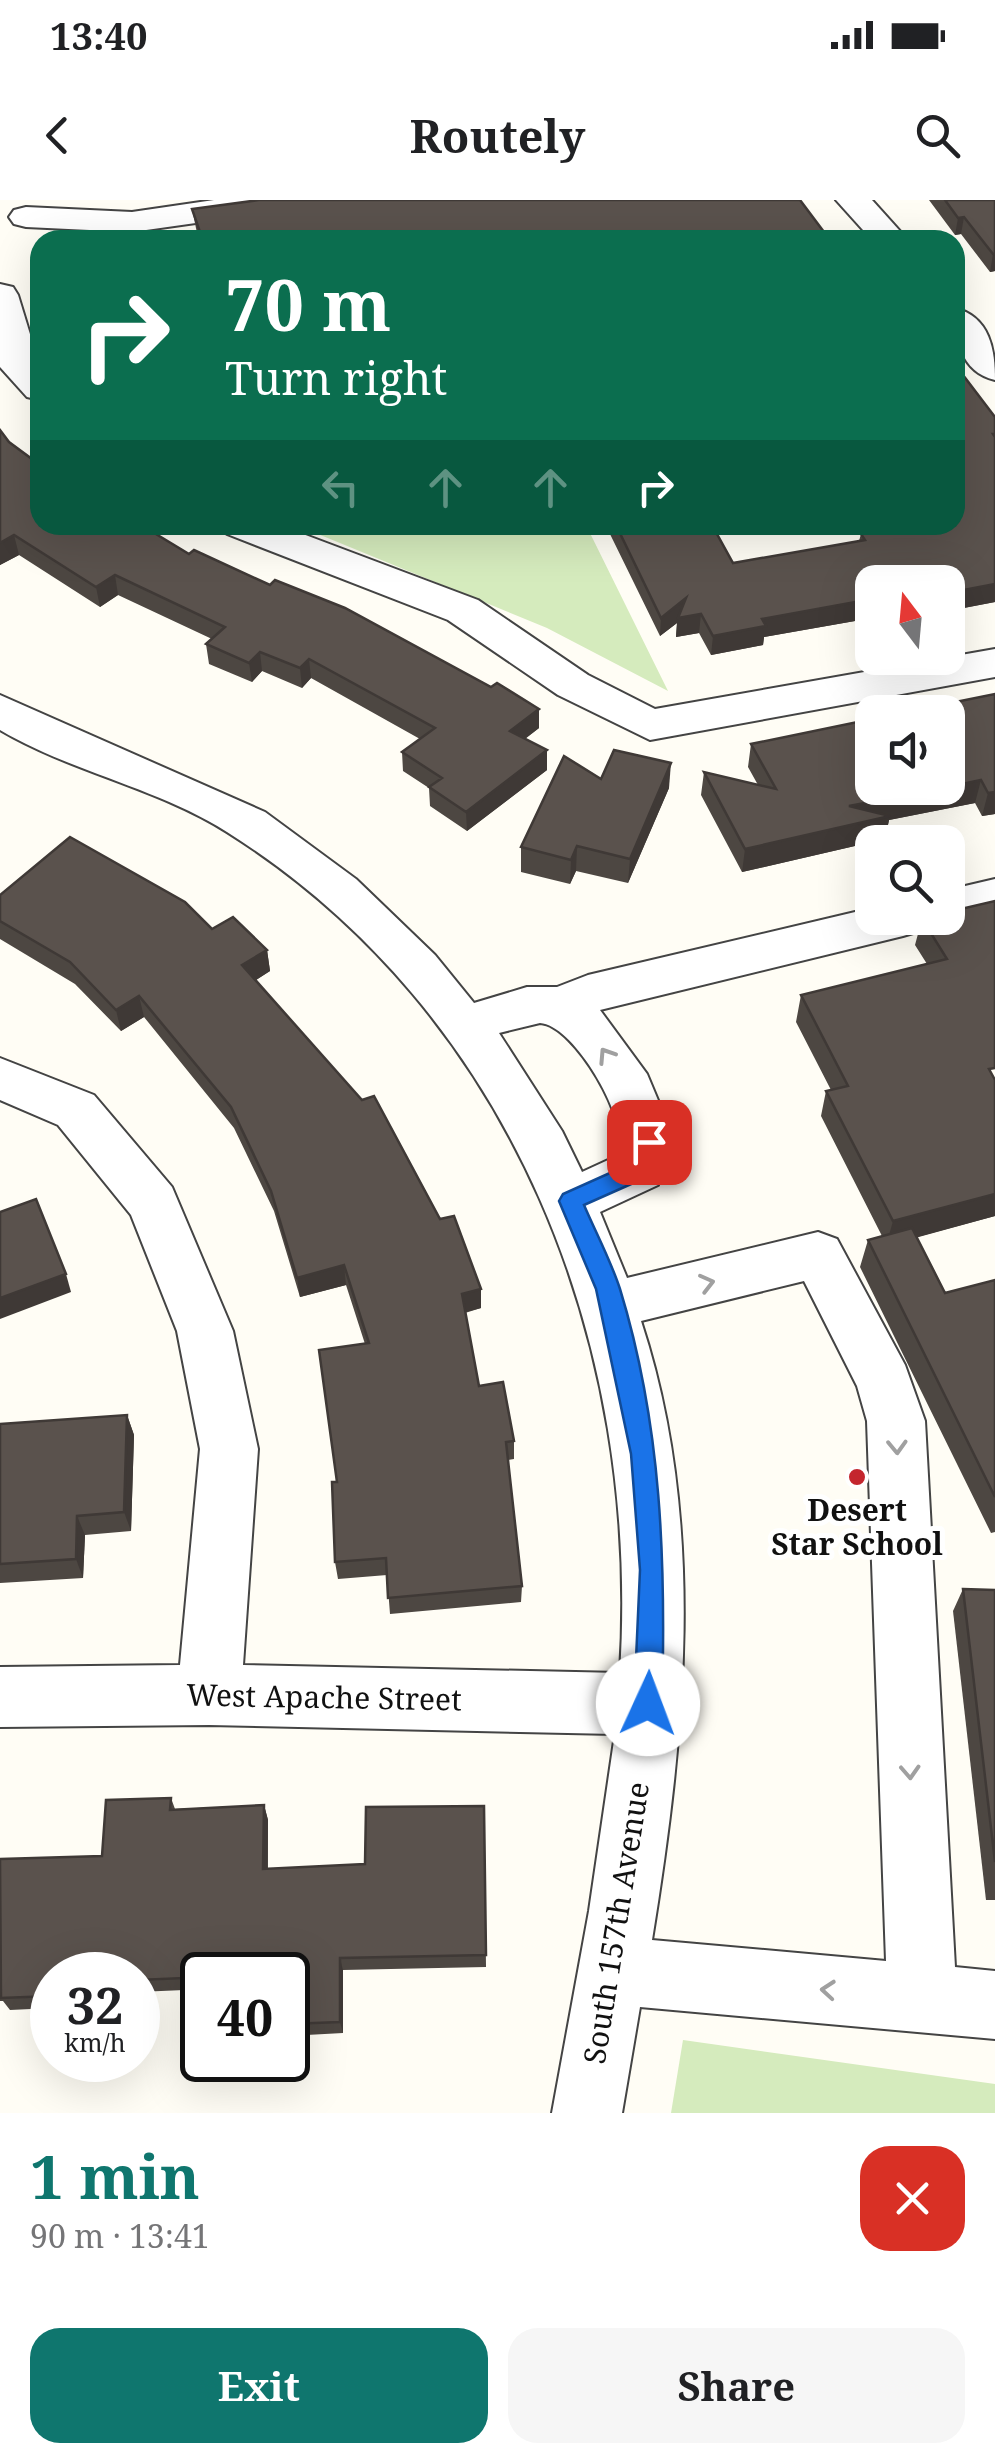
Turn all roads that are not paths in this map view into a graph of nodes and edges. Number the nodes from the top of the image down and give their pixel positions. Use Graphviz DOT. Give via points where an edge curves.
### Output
graph roads {
  1 [pos="286,200"];
  2 [pos="853,200"];
  3 [pos="32,209"];
  4 [pos="882,230"];
  5 [pos="0,294"];
  6 [pos="19,374"];
  7 [pos="275,535"];
  8 [pos="995,662"];
  9 [pos="0,710"];
  10 [pos="995,896"];
  11 [pos="965,903"];
  12 [pos="855,930"];
  13 [pos="563,1007"];
  14 [pos="466,1026"];
  15 [pos="0,1078"];
  16 [pos="571,1201"];
  17 [pos="612,1305"];
  18 [pos="209,1696"];
  19 [pos="0,1697"];
  20 [pos="648,1704"];
  21 [pos="612,1970"];
  22 [pos="922,1999"];
  23 [pos="995,2004"];
  24 [pos="587,2113"];
  1 -- 3 [label="street" via="132,222"];
  2 -- 4 [label="street"];
  3 -- 5 [label="street"];
  5 -- 6 [label="street"];
  7 -- 8 [label="street" via="463,610 650,726"];
  9 -- 14 [label="street, South 157th Avenue" via="247,822 362,912"];
  10 -- 11 [label="street"];
  12 -- 13 [label="street" via="588,994"];
  13 -- 14 [label="street" via="534,1005"];
  16 -- 13 [label="street, one-way" via="639,1170 649,1142 625,1084 586,1025"];
  14 -- 16 [label="street, South 157th Avenue" via="520,1104"];
  15 -- 18 [label="street" via="76,1110 154,1203 205,1331 229,1450"];
  16 -- 17 [label="street, South 157th Avenue"];
  17 -- 20 [label="street, South 157th Avenue" via="634,1397 648,1507"];
  17 -- 22 [label="street, one-way" via="818,1255 885,1383 896,1421"];
  18 -- 19 [label="street, West Apache Street"];
  18 -- 20 [label="street, West Apache Street"];
  20 -- 21 [label="street, South 157th Avenue"];
  22 -- 21 [label="street, one-way"];
  21 -- 24 [label="street, South 157th Avenue"];
  22 -- 23 [label="street"];
}
